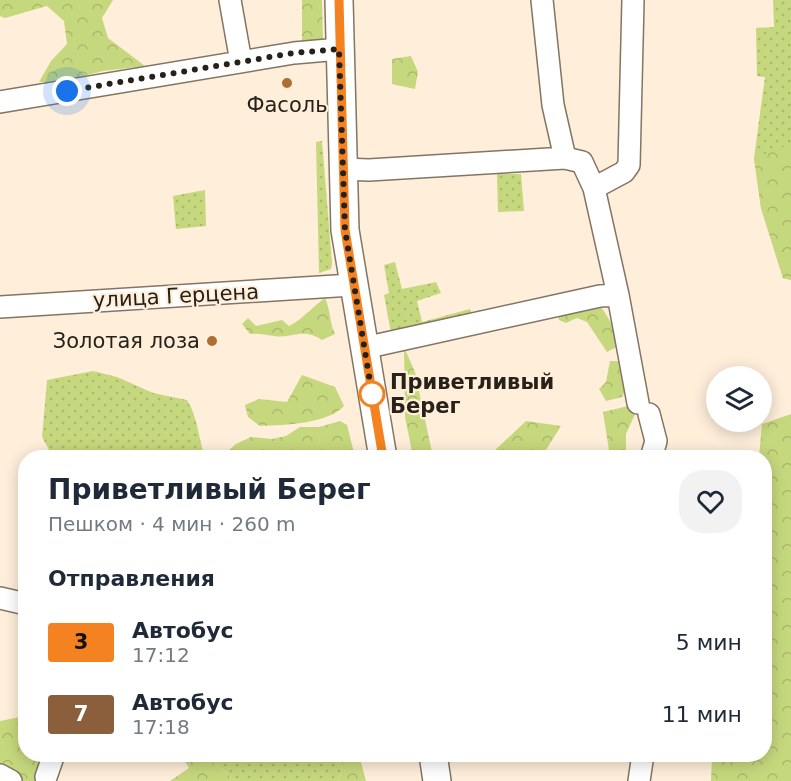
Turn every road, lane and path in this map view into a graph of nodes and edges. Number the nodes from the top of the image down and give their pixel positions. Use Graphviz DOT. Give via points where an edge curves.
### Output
graph roads {
  1 [pos="230,0"];
  2 [pos="339,0"];
  3 [pos="542,0"];
  4 [pos="633,0"];
  5 [pos="339,49"];
  6 [pos="241,62"];
  7 [pos="0,102"];
  8 [pos="565,158"];
  9 [pos="342,169"];
  10 [pos="594,188"];
  11 [pos="352,285"];
  12 [pos="618,295"];
  13 [pos="0,307"];
  14 [pos="364,348"];
  15 [pos="382,450"];
  16 [pos="653,450"];
  17 [pos="0,598"];
  18 [pos="18,602"];
  19 [pos="51,762"];
  20 [pos="434,762"];
  21 [pos="643,762"];
  22 [pos="0,775"];
  23 [pos="46,777"];
  24 [pos="11,781"];
  25 [pos="436,781"];
  26 [pos="639,781"];
  1 -- 6 [label="street"];
  2 -- 5 [label="main road"];
  3 -- 8 [label="street" via="553,105"];
  4 -- 10 [label="street" via="628,165 624,172"];
  5 -- 6 [label="street"];
  5 -- 9 [label="main road"];
  6 -- 7 [label="street"];
  8 -- 9 [label="street"];
  8 -- 10 [label="street" via="582,162"];
  9 -- 11 [label="main road"];
  10 -- 12 [label="street"];
  11 -- 13 [label="street, улица Герцена"];
  11 -- 14 [label="main road"];
  12 -- 14 [label="street"];
  12 -- 16 [label="street" via="644,409 656,441"];
  14 -- 15 [label="main road"];
  17 -- 18 [label="street"];
  19 -- 23 [label="street"];
  20 -- 25 [label="main road"];
  21 -- 26 [label="street"];
  22 -- 24 [label="street"];
}
